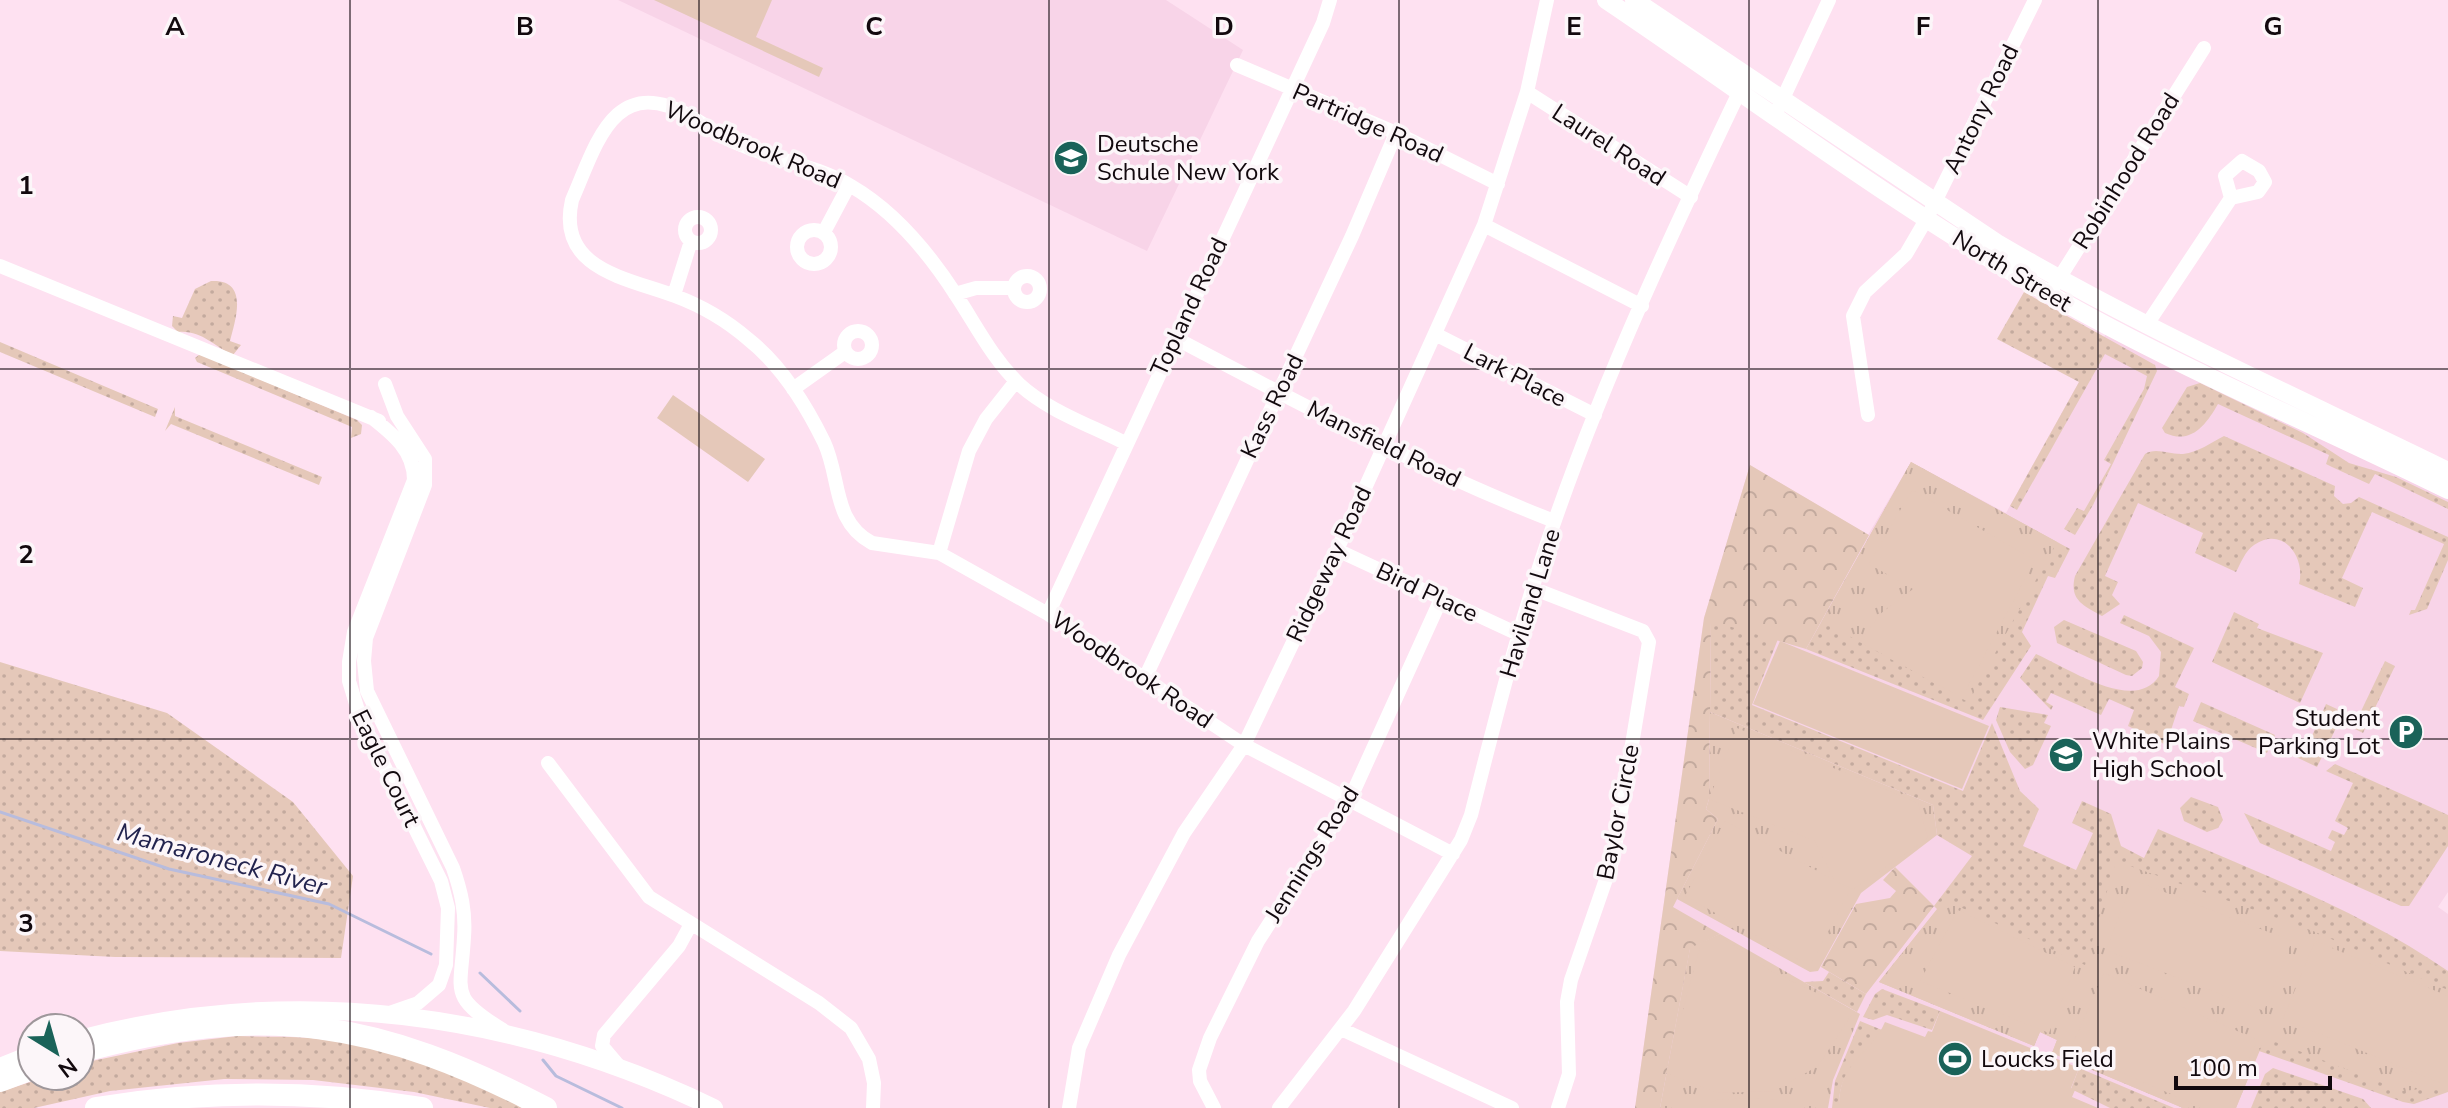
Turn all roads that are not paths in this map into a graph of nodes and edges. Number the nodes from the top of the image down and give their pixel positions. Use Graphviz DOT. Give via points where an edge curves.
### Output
graph roads {
  1 [pos="1330,0"];
  2 [pos="1547,0"];
  3 [pos="1606,0"];
  4 [pos="1634,0"];
  5 [pos="1829,0"];
  6 [pos="2035,0"];
  7 [pos="2204,48"];
  8 [pos="1237,65"];
  9 [pos="1744,82"];
  10 [pos="1291,88"];
  11 [pos="1527,92"];
  12 [pos="1779,107"];
  13 [pos="1396,133"];
  14 [pos="1498,184"];
  15 [pos="849,185"];
  16 [pos="1691,197"];
  17 [pos="2231,198"];
  18 [pos="1931,210"];
  19 [pos="1484,225"];
  20 [pos="824,232"];
  21 [pos="691,241"];
  22 [pos="0,266"];
  23 [pos="2054,287"];
  24 [pos="1013,288"];
  25 [pos="955,294"];
  26 [pos="674,295"];
  27 [pos="1642,306"];
  28 [pos="2146,326"];
  29 [pos="1435,334"];
  30 [pos="1175,338"];
  31 [pos="845,352"];
  32 [pos="1016,381"];
  33 [pos="385,384"];
  34 [pos="793,389"];
  35 [pos="1279,392"];
  36 [pos="1595,415"];
  37 [pos="1868,415"];
  38 [pos="371,417"];
  39 [pos="408,434"];
  40 [pos="1125,443"];
  41 [pos="1384,445"];
  42 [pos="2448,471"];
  43 [pos="2448,490"];
  44 [pos="1554,521"];
  45 [pos="1337,550"];
  46 [pos="939,553"];
  47 [pos="1532,588"];
  48 [pos="1441,599"];
  49 [pos="1048,614"];
  50 [pos="1518,634"];
  51 [pos="1145,678"];
  52 [pos="1244,745"];
  53 [pos="548,763"];
  54 [pos="1348,802"];
  55 [pos="1453,854"];
  56 [pos="691,924"];
  57 [pos="389,1013"];
  58 [pos="1341,1029"];
  59 [pos="507,1032"];
  60 [pos="96,1035"];
  61 [pos="96,1048"];
  62 [pos="575,1051"];
  63 [pos="619,1066"];
  64 [pos="96,1108"];
  65 [pos="422,1108"];
  66 [pos="546,1108"];
  67 [pos="714,1108"];
  68 [pos="873,1108"];
  69 [pos="1069,1108"];
  70 [pos="1214,1108"];
  71 [pos="1279,1108"];
  72 [pos="1512,1108"];
  73 [pos="1558,1108"];
  1 -- 10 [label="street, Topland Road"];
  2 -- 11 [label="street, Ridgeway Road"];
  3 -- 9 [label="main road, North Street"];
  4 -- 9 [label="main road, North Street"];
  5 -- 12 [label="street"];
  6 -- 18 [label="street, Antony Road"];
  7 -- 23 [label="street, Robinhood Road"];
  8 -- 10 [label="street, Partridge Road"];
  9 -- 12 [label="main road, North Street"];
  9 -- 16 [label="street, Haviland Lane"];
  10 -- 13 [label="street, Partridge Road"];
  10 -- 30 [label="street, Topland Road"];
  11 -- 14 [label="street, Ridgeway Road"];
  11 -- 16 [label="street, Laurel Road"];
  12 -- 18 [label="main road, North Street"];
  13 -- 14 [label="street, Partridge Road"];
  13 -- 35 [label="street, Kass Road"];
  14 -- 19 [label="street, Ridgeway Road"];
  15 -- 20 [label="street"];
  15 -- 25 [label="street, Woodbrook Road" via="900,225"];
  15 -- 26 [label="street, Woodbrook Road" via="736,143 660,104 625,108 606,124 572,200 570,226 589,263"];
  16 -- 27 [label="street, Haviland Lane"];
  17 -- 28 [label="street"];
  18 -- 23 [label="main road, North Street"];
  18 -- 37 [label="street, Antony Road" via="1906,254 1865,292 1853,316"];
  19 -- 27 [label="street"];
  19 -- 29 [label="street, Ridgeway Road"];
  21 -- 26 [label="street"];
  22 -- 38 [label="street, Eagle Court"];
  23 -- 28 [label="main road, North Street"];
  23 -- 43 [label="main road, North Street" via="2168,357"];
  24 -- 25 [label="street"];
  25 -- 32 [label="street, Woodbrook Road"];
  26 -- 34 [label="street, Woodbrook Road" via="720,316 767,356"];
  27 -- 36 [label="street, Haviland Lane"];
  28 -- 42 [label="main road, North Street"];
  29 -- 36 [label="street, Lark Place"];
  29 -- 41 [label="street, Ridgeway Road"];
  30 -- 35 [label="street, Mansfield Road"];
  30 -- 40 [label="street, Topland Road"];
  31 -- 34 [label="street"];
  32 -- 40 [label="street, Woodbrook Road"];
  32 -- 46 [label="street" via="969,451"];
  33 -- 39 [label="street, Eagle Court"];
  34 -- 46 [label="street, Woodbrook Road" via="834,465 842,514 855,530 872,543"];
  35 -- 41 [label="street, Mansfield Road"];
  35 -- 51 [label="street, Kass Road"];
  36 -- 44 [label="street, Haviland Lane"];
  38 -- 39 [label="street, Eagle Court"];
  38 -- 57 [label="street, Eagle Court" via="404,449 414,480 354,632 349,681 360,717 441,881 449,922 439,985 418,1003"];
  39 -- 59 [label="street, Eagle Court" via="425,459 425,485 366,638 366,682 462,895 461,994 482,1017"];
  40 -- 49 [label="street, Topland Road"];
  41 -- 44 [label="street, Mansfield Road"];
  41 -- 45 [label="street, Ridgeway Road"];
  44 -- 47 [label="street, Haviland Lane"];
  45 -- 48 [label="street, Bird Place"];
  45 -- 52 [label="street, Ridgeway Road"];
  46 -- 49 [label="street, Woodbrook Road"];
  47 -- 50 [label="street, Haviland Lane"];
  47 -- 73 [label="street, Baylor Circle" via="1643,631 1649,642 1613,859 1571,980 1569,1074"];
  48 -- 50 [label="street, Bird Place"];
  48 -- 54 [label="street, Jennings Road"];
  49 -- 51 [label="street, Woodbrook Road"];
  50 -- 55 [label="street, Haviland Lane" via="1471,815"];
  51 -- 52 [label="street, Woodbrook Road"];
  52 -- 54 [label="street, Woodbrook Road"];
  52 -- 69 [label="street, Ridgeway Road" via="1184,833 1119,955 1079,1048"];
  53 -- 56 [label="street" via="649,897"];
  54 -- 55 [label="street, Woodbrook Road"];
  54 -- 70 [label="street, Jennings Road" via="1258,941 1210,1038 1199,1070"];
  55 -- 58 [label="street, Haviland Lane"];
  56 -- 62 [label="street" via="589,1042"];
  56 -- 63 [label="street" via="679,946 604,1035 602,1046"];
  56 -- 68 [label="street" via="851,1028 869,1059"];
  57 -- 59 [label="main road"];
  57 -- 60 [label="main road" via="217,1013"];
  58 -- 71 [label="street, Haviland Lane"];
  58 -- 72 [label="street"];
  59 -- 62 [label="main road"];
  61 -- 66 [label="highway" via="220,1026 316,1027 425,1051"];
  62 -- 63 [label="main road"];
  63 -- 67 [label="main road"];
  64 -- 65 [label="highway" via="274,1094"];
}
